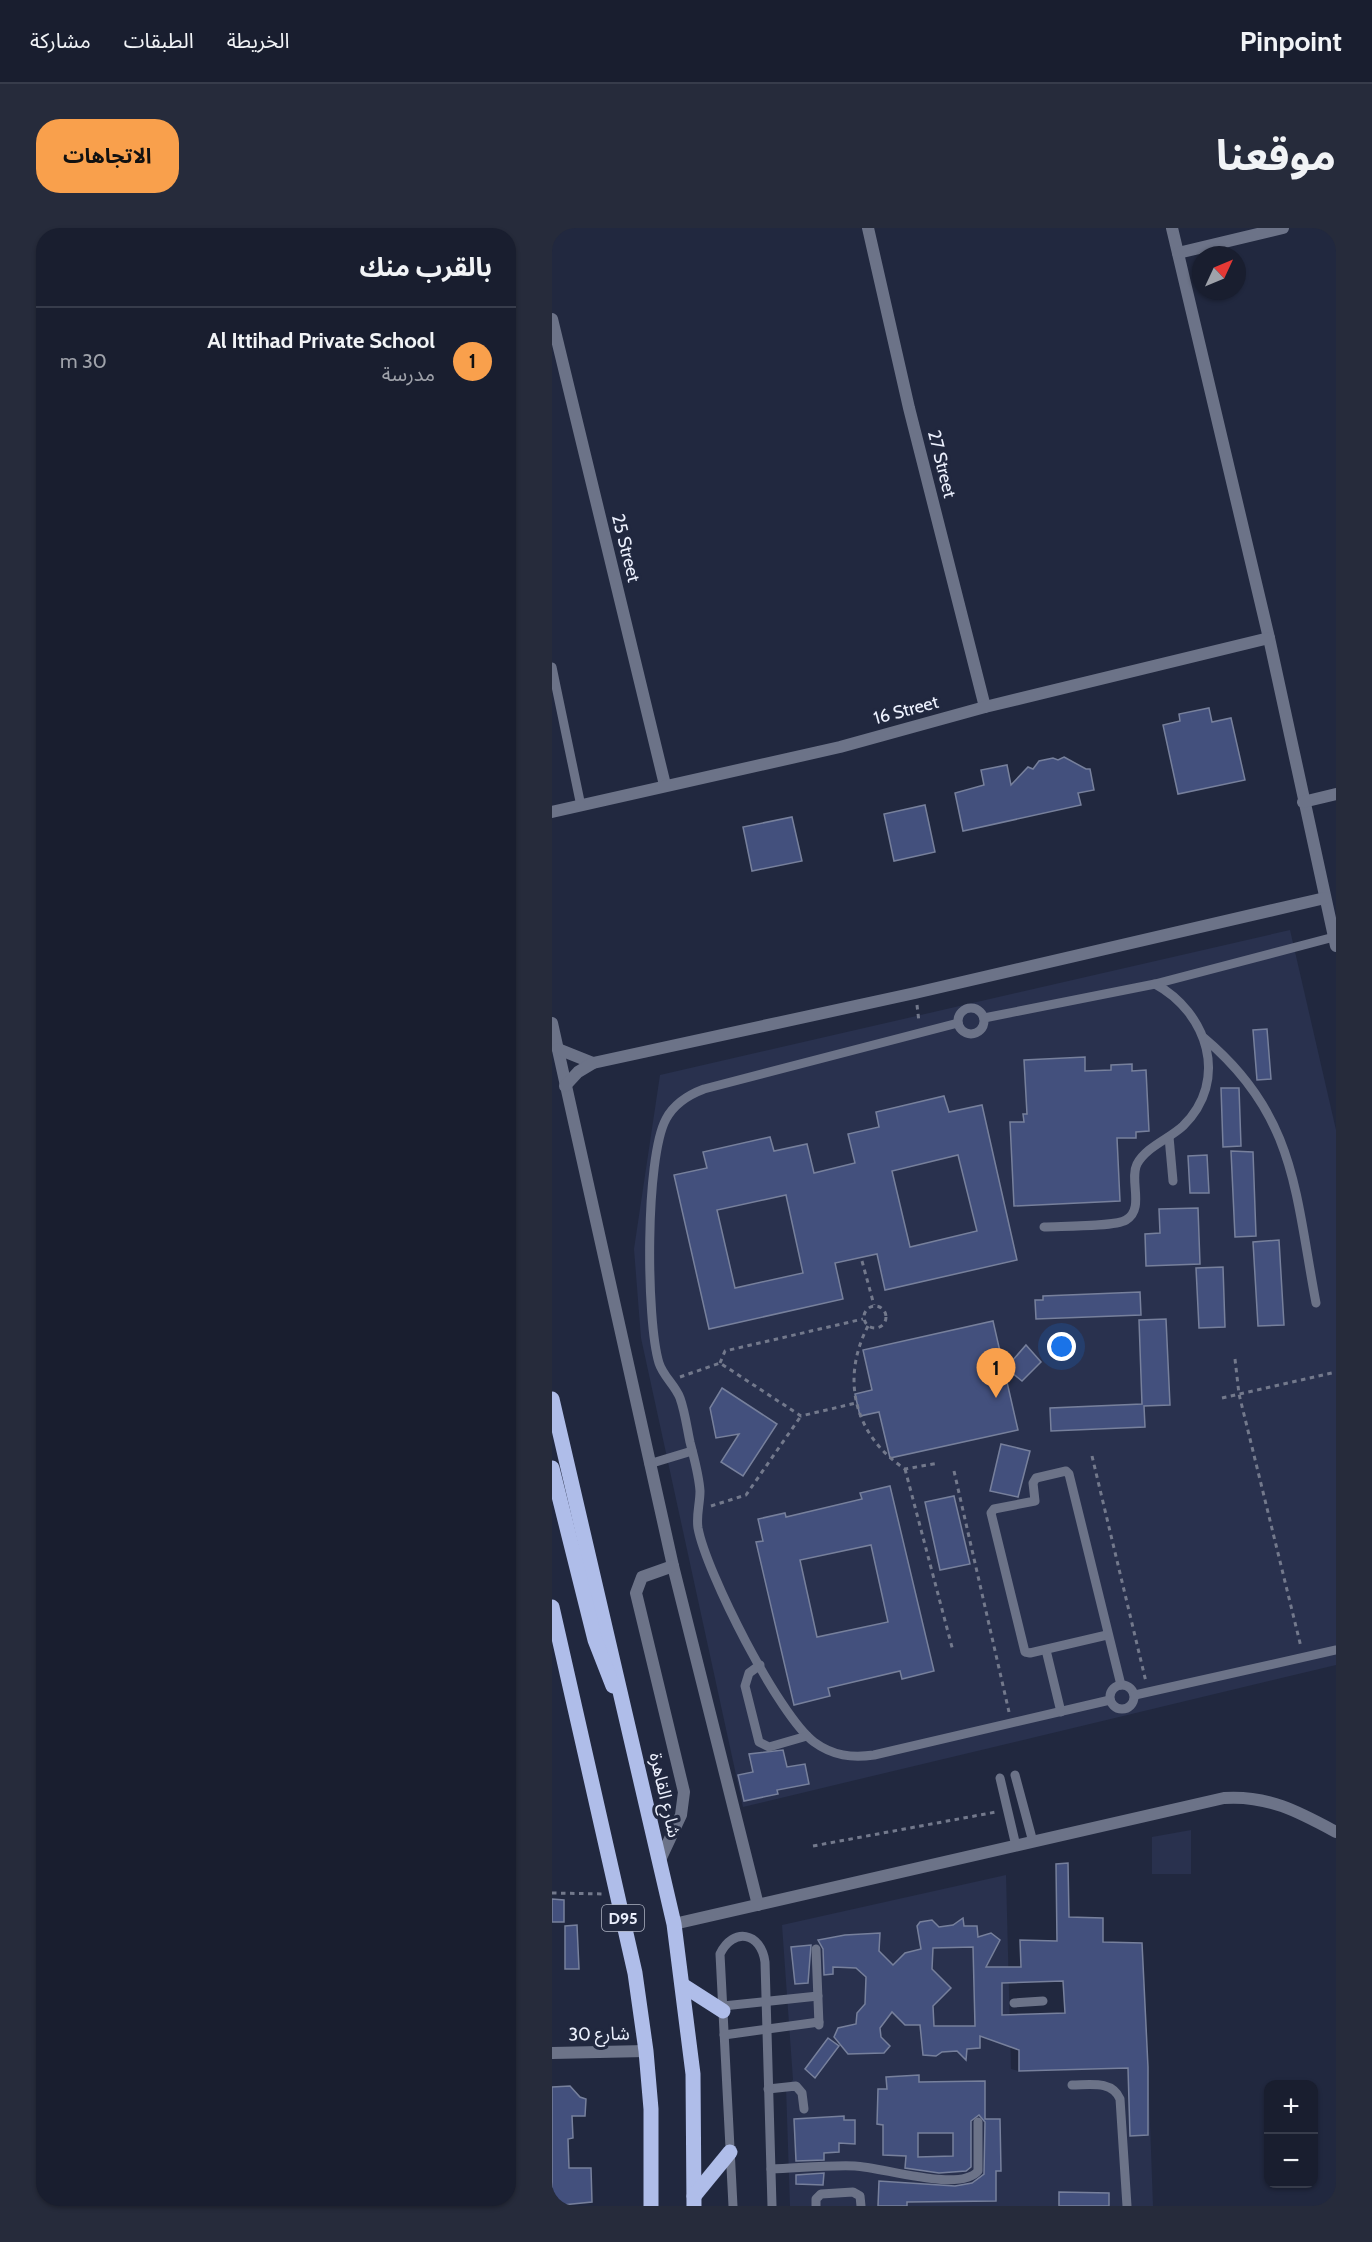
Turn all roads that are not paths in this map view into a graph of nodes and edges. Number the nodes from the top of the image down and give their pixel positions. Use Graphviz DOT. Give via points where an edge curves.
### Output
graph roads {
  1 [pos="868,228"];
  2 [pos="1172,228"];
  3 [pos="1283,228"];
  4 [pos="1178,253"];
  5 [pos="552,319"];
  6 [pos="1269,638"];
  7 [pos="552,667"];
  8 [pos="985,707"];
  9 [pos="665,785"];
  10 [pos="1336,794"];
  11 [pos="1303,802"];
  12 [pos="580,806"];
  13 [pos="552,812"];
  14 [pos="1325,898"];
  15 [pos="1335,941"];
  16 [pos="1155,984"];
  17 [pos="984,1018"];
  18 [pos="552,1023"];
  19 [pos="958,1023"];
  20 [pos="1204,1038"];
  21 [pos="558,1049"];
  22 [pos="593,1064"];
  23 [pos="565,1086"];
  24 [pos="1169,1137"];
  25 [pos="1173,1181"];
  26 [pos="1044,1227"];
  27 [pos="1316,1303"];
  28 [pos="552,1399"];
  29 [pos="692,1451"];
  30 [pos="649,1464"];
  31 [pos="552,1468"];
  32 [pos="673,1566"];
  33 [pos="552,1607"];
  34 [pos="1107,1635"];
  35 [pos="1046,1650"];
  36 [pos="1336,1650"];
  37 [pos="760,1665"];
  38 [pos="1120,1685"];
  39 [pos="1135,1695"];
  40 [pos="1110,1700"];
  41 [pos="623,1701"];
  42 [pos="1061,1712"];
  43 [pos="807,1736"];
  44 [pos="1015,1775"];
  45 [pos="1000,1778"];
  46 [pos="1336,1832"];
  47 [pos="1033,1842"];
  48 [pos="1016,1846"];
  49 [pos="660,1860"];
  50 [pos="758,1905"];
  51 [pos="674,1924"];
  52 [pos="816,1950"];
  53 [pos="684,1986"];
  54 [pos="818,1996"];
  55 [pos="766,2001"];
  56 [pos="1043,2001"];
  57 [pos="1014,2003"];
  58 [pos="723,2009"];
  59 [pos="767,2029"];
  60 [pos="724,2035"];
  61 [pos="646,2051"];
  62 [pos="552,2053"];
  63 [pos="1072,2085"];
  64 [pos="768,2089"];
  65 [pos="804,2109"];
  66 [pos="978,2122"];
  67 [pos="730,2152"];
  68 [pos="771,2169"];
  69 [pos="694,2201"];
  70 [pos="651,2206"];
  71 [pos="733,2206"];
  72 [pos="772,2206"];
  73 [pos="816,2206"];
  74 [pos="861,2206"];
  75 [pos="1127,2206"];
  1 -- 8 [label="street, 27 Street"];
  2 -- 4 [label="street"];
  3 -- 4 [label="street"];
  4 -- 6 [label="street"];
  5 -- 9 [label="street, 25 Street"];
  6 -- 8 [label="street, 16 Street"];
  6 -- 11 [label="street"];
  7 -- 12 [label="lane"];
  8 -- 9 [label="street, 16 Street" via="840,747"];
  9 -- 12 [label="street, 16 Street"];
  10 -- 11 [label="street"];
  11 -- 14 [label="street"];
  12 -- 13 [label="street, 16 Street"];
  14 -- 15 [label="street"];
  14 -- 22 [label="street"];
  15 -- 16 [label="lane"];
  16 -- 17 [label="lane"];
  16 -- 20 [label="lane" via="1185,1005"];
  17 -- 19 [label="lane" via="978,1010 968,1008 960,1013"];
  17 -- 19 [label="lane" via="982,1028 973,1034 963,1032"];
  18 -- 21 [label="street"];
  19 -- 29 [label="lane" via="704,1089 673,1109 661,1132 653,1187 651,1297 659,1363 680,1399"];
  20 -- 24 [label="lane" via="1208,1075 1203,1094 1195,1111"];
  20 -- 27 [label="lane" via="1248,1080 1278,1132 1288,1161"];
  21 -- 22 [label="street"];
  21 -- 23 [label="street"];
  22 -- 23 [label="street"];
  23 -- 30 [label="street"];
  24 -- 25 [label="lane"];
  24 -- 26 [label="lane" via="1145,1154 1136,1166 1135,1205 1125,1220"];
  28 -- 41 [label="main road, شارع القاهرة / D95"];
  29 -- 30 [label="lane"];
  29 -- 37 [label="lane" via="700,1488 698,1529 727,1604"];
  30 -- 32 [label="street"];
  31 -- 41 [label="main road" via="600,1656"];
  32 -- 49 [label="street" via="642,1577 636,1593 684,1792 681,1815"];
  32 -- 50 [label="street"];
  33 -- 61 [label="main road, D95" via="635,1973"];
  34 -- 35 [label="lane"];
  34 -- 35 [label="lane" via="1069,1474 1066,1471 1042,1476 1033,1483 1035,1501 994,1509 991,1513 1025,1652"];
  34 -- 38 [label="lane"];
  35 -- 42 [label="lane"];
  36 -- 39 [label="lane"];
  37 -- 43 [label="lane"];
  37 -- 43 [label="lane" via="749,1673 745,1686 759,1742 769,1747"];
  38 -- 39 [label="lane" via="1130,1687"];
  38 -- 40 [label="lane" via="1111,1692"];
  39 -- 40 [label="lane" via="1133,1704 1125,1709 1116,1708"];
  40 -- 42 [label="lane"];
  41 -- 49 [label="main road, شارع القاهرة / D95"];
  42 -- 43 [label="lane" via="853,1757 831,1753"];
  44 -- 47 [label="lane"];
  45 -- 48 [label="lane"];
  46 -- 47 [label="street" via="1290,1807 1241,1797"];
  47 -- 48 [label="street"];
  48 -- 50 [label="street"];
  49 -- 51 [label="main road, شارع القاهرة / D95"];
  50 -- 51 [label="street"];
  51 -- 53 [label="main road, شارع القاهرة / D95"];
  52 -- 54 [label="lane"];
  53 -- 58 [label="main road"];
  53 -- 69 [label="main road, شارع القاهرة / D95" via="693,2074"];
  54 -- 55 [label="lane"];
  54 -- 59 [label="lane" via="819,2024"];
  55 -- 58 [label="lane"];
  55 -- 58 [label="lane" via="763,1950 746,1936 734,1937 720,1954"];
  55 -- 59 [label="lane"];
  56 -- 57 [label="lane"];
  58 -- 60 [label="lane"];
  59 -- 60 [label="lane"];
  59 -- 64 [label="lane"];
  60 -- 67 [label="lane"];
  61 -- 62 [label="street, شارع 30"];
  61 -- 70 [label="main road, D95" via="651,2109"];
  63 -- 75 [label="lane" via="1111,2087 1117,2092"];
  64 -- 65 [label="lane" via="796,2086 802,2093"];
  64 -- 68 [label="lane"];
  66 -- 68 [label="lane" via="978,2171 969,2178 916,2178 855,2166"];
  67 -- 69 [label="main road"];
  67 -- 71 [label="lane"];
  68 -- 72 [label="lane"];
  73 -- 74 [label="lane" via="821,2194 853,2192 860,2196"];
}
